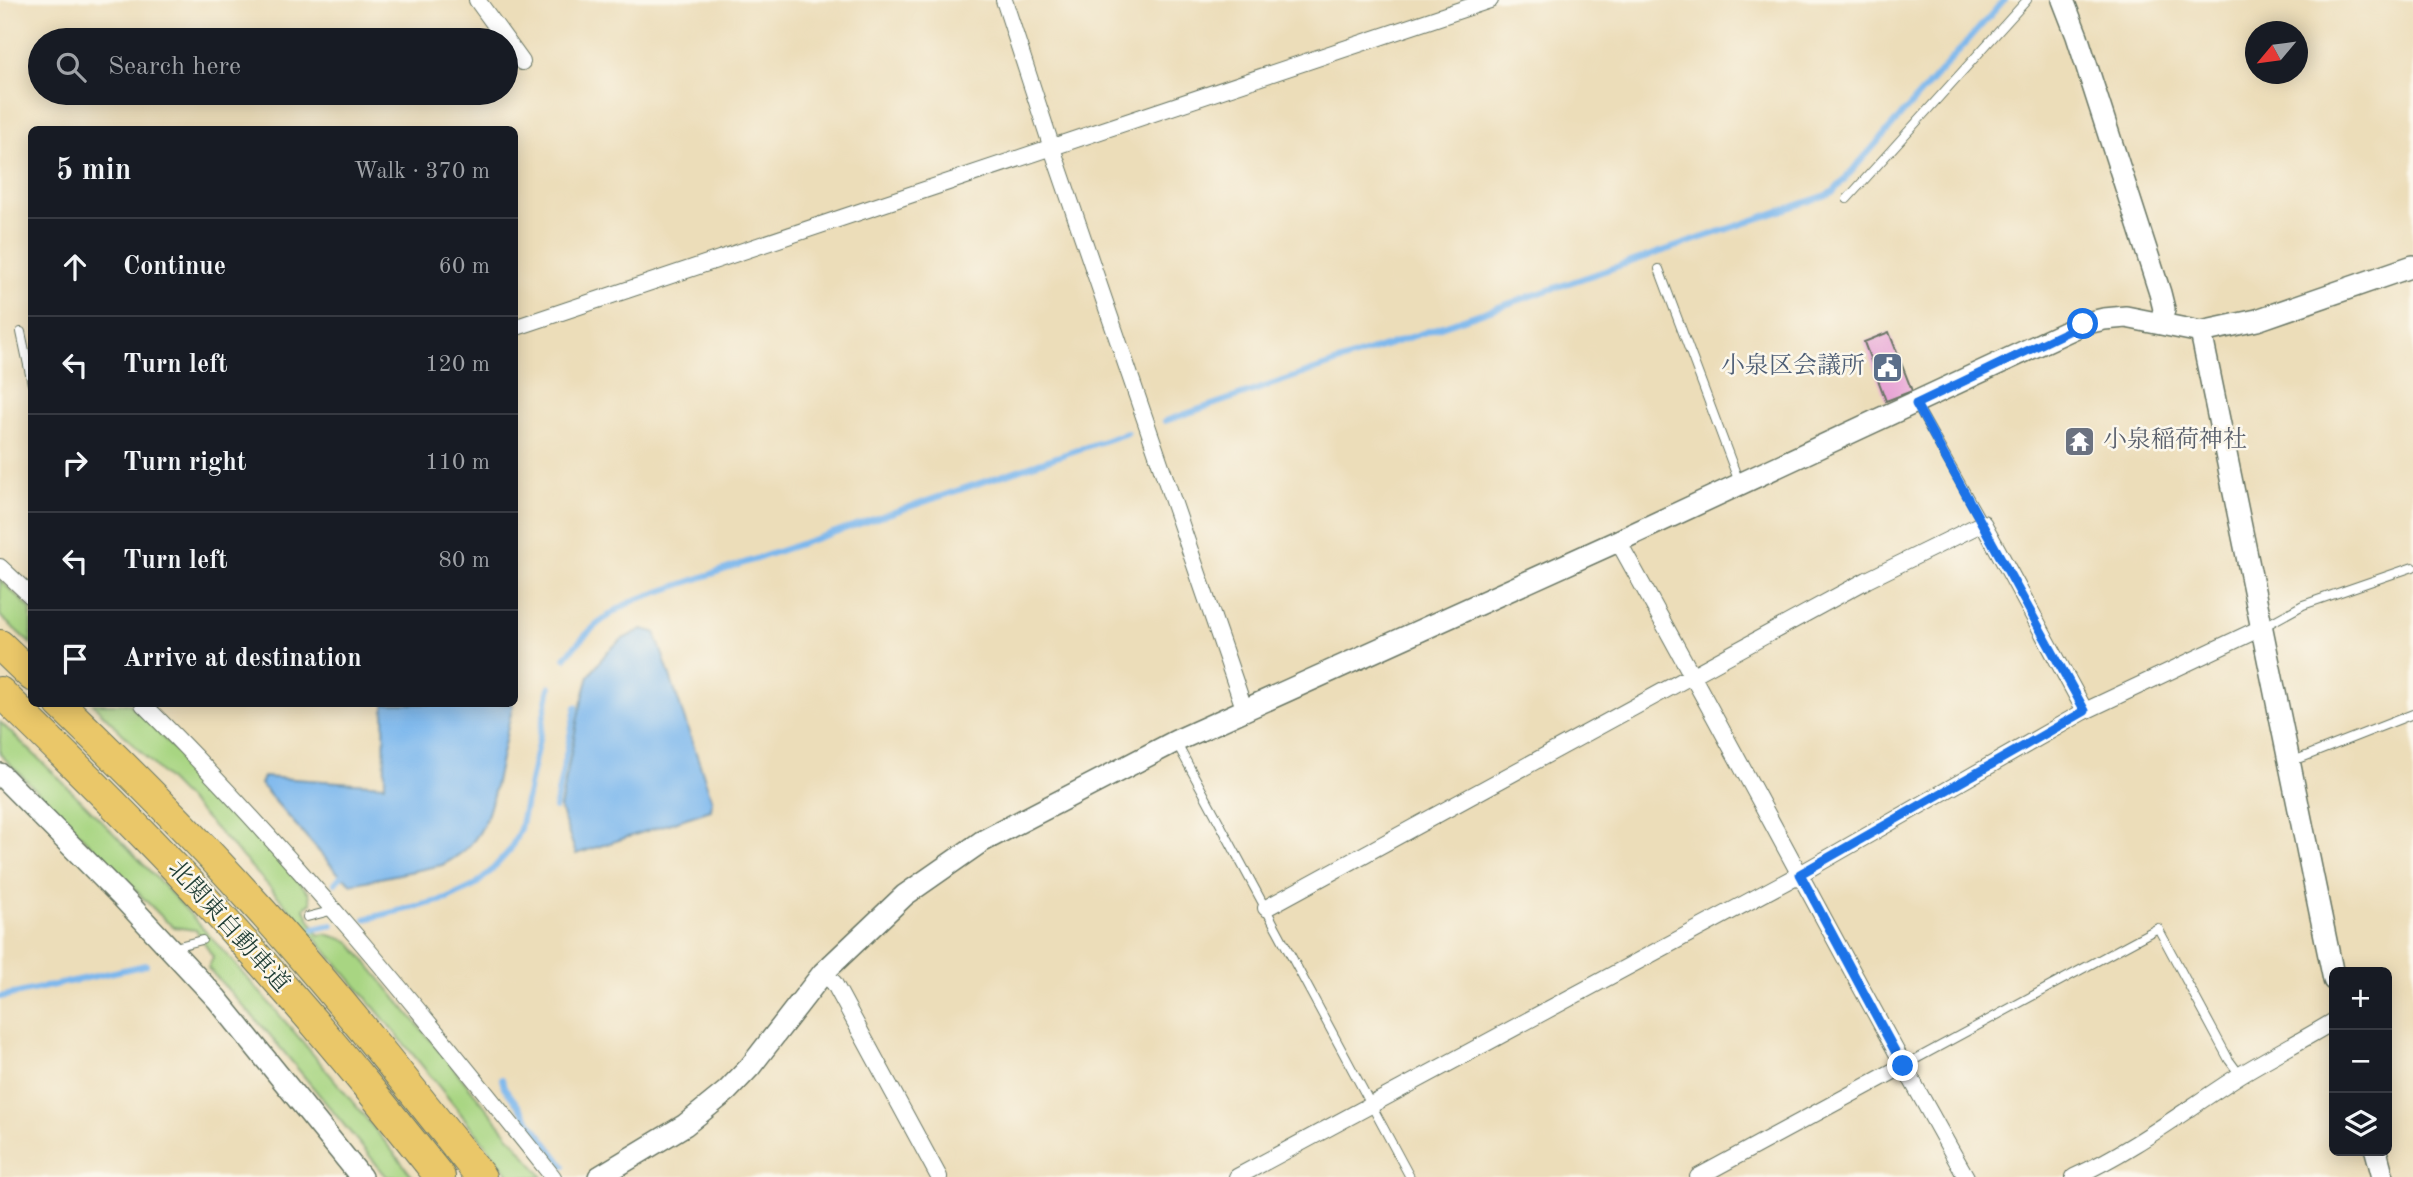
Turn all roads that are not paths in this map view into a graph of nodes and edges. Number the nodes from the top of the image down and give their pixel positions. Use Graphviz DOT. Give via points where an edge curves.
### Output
graph roads {
  1 [pos="477,0"];
  2 [pos="1004,0"];
  3 [pos="1490,0"];
  4 [pos="2027,0"];
  5 [pos="2063,0"];
  6 [pos="498,28"];
  7 [pos="518,55"];
  8 [pos="523,62"];
  9 [pos="1052,148"];
  10 [pos="1847,199"];
  11 [pos="2413,266"];
  12 [pos="1659,269"];
  13 [pos="2161,323"];
  14 [pos="518,327"];
  15 [pos="22,332"];
  16 [pos="2201,332"];
  17 [pos="28,363"];
  18 [pos="1916,404"];
  19 [pos="1740,485"];
  20 [pos="1983,523"];
  21 [pos="1618,541"];
  22 [pos="0,567"];
  23 [pos="2413,567"];
  24 [pos="28,593"];
  25 [pos="2261,628"];
  26 [pos="0,646"];
  27 [pos="28,672"];
  28 [pos="1694,677"];
  29 [pos="0,692"];
  30 [pos="63,707"];
  31 [pos="146,707"];
  32 [pos="1245,711"];
  33 [pos="2085,711"];
  34 [pos="2413,714"];
  35 [pos="1176,741"];
  36 [pos="2287,760"];
  37 [pos="0,774"];
  38 [pos="1800,874"];
  39 [pos="1266,908"];
  40 [pos="334,910"];
  41 [pos="307,918"];
  42 [pos="202,940"];
  43 [pos="170,948"];
  44 [pos="2331,967"];
  45 [pos="823,973"];
  46 [pos="2329,1024"];
  47 [pos="1903,1066"];
  48 [pos="2240,1075"];
  49 [pos="1372,1105"];
  50 [pos="2377,1156"];
  51 [pos="362,1177"];
  52 [pos="440,1177"];
  53 [pos="481,1177"];
  54 [pos="553,1177"];
  55 [pos="599,1177"];
  56 [pos="939,1177"];
  57 [pos="1237,1177"];
  58 [pos="1410,1177"];
  59 [pos="1698,1177"];
  60 [pos="1966,1177"];
  61 [pos="2074,1177"];
  62 [pos="2383,1177"];
  1 -- 6 [label="street"];
  2 -- 9 [label="street"];
  3 -- 9 [label="street"];
  4 -- 10 [label="lane"];
  5 -- 13 [label="street" via="2160,293"];
  7 -- 8 [label="street"];
  9 -- 14 [label="street"];
  9 -- 32 [label="street"];
  11 -- 16 [label="street" via="2257,320"];
  12 -- 19 [label="lane"];
  13 -- 16 [label="street"];
  13 -- 18 [label="street" via="2126,317 2083,324"];
  15 -- 17 [label="lane"];
  16 -- 25 [label="street"];
  18 -- 19 [label="street"];
  18 -- 20 [label="lane"];
  19 -- 21 [label="street"];
  20 -- 28 [label="street" via="1867,580"];
  20 -- 33 [label="street"];
  21 -- 28 [label="street"];
  21 -- 32 [label="street"];
  22 -- 24 [label="street"];
  23 -- 25 [label="lane" via="2303,605"];
  25 -- 33 [label="street"];
  25 -- 36 [label="street"];
  26 -- 27 [label="highway"];
  28 -- 38 [label="street"];
  28 -- 39 [label="street"];
  29 -- 52 [label="highway, 北関東自動車道" via="217,912"];
  30 -- 53 [label="highway, 北関東自動車道" via="247,894"];
  31 -- 40 [label="street"];
  32 -- 35 [label="street"];
  33 -- 38 [label="street"];
  34 -- 36 [label="lane"];
  35 -- 39 [label="lane"];
  35 -- 45 [label="street" via="981,842 905,895"];
  36 -- 44 [label="street"];
  37 -- 43 [label="street"];
  38 -- 47 [label="street"];
  38 -- 49 [label="street"];
  39 -- 49 [label="lane"];
  40 -- 41 [label="lane"];
  40 -- 54 [label="street"];
  42 -- 43 [label="lane"];
  43 -- 51 [label="street"];
  45 -- 55 [label="street" via="727,1091 685,1125"];
  45 -- 56 [label="street" via="834,984"];
  46 -- 48 [label="street"];
  47 -- 48 [label="lane" via="2158,928"];
  47 -- 59 [label="street"];
  47 -- 60 [label="street"];
  48 -- 61 [label="street" via="2110,1160"];
  49 -- 57 [label="street"];
  49 -- 58 [label="lane"];
  50 -- 62 [label="street"];
}
